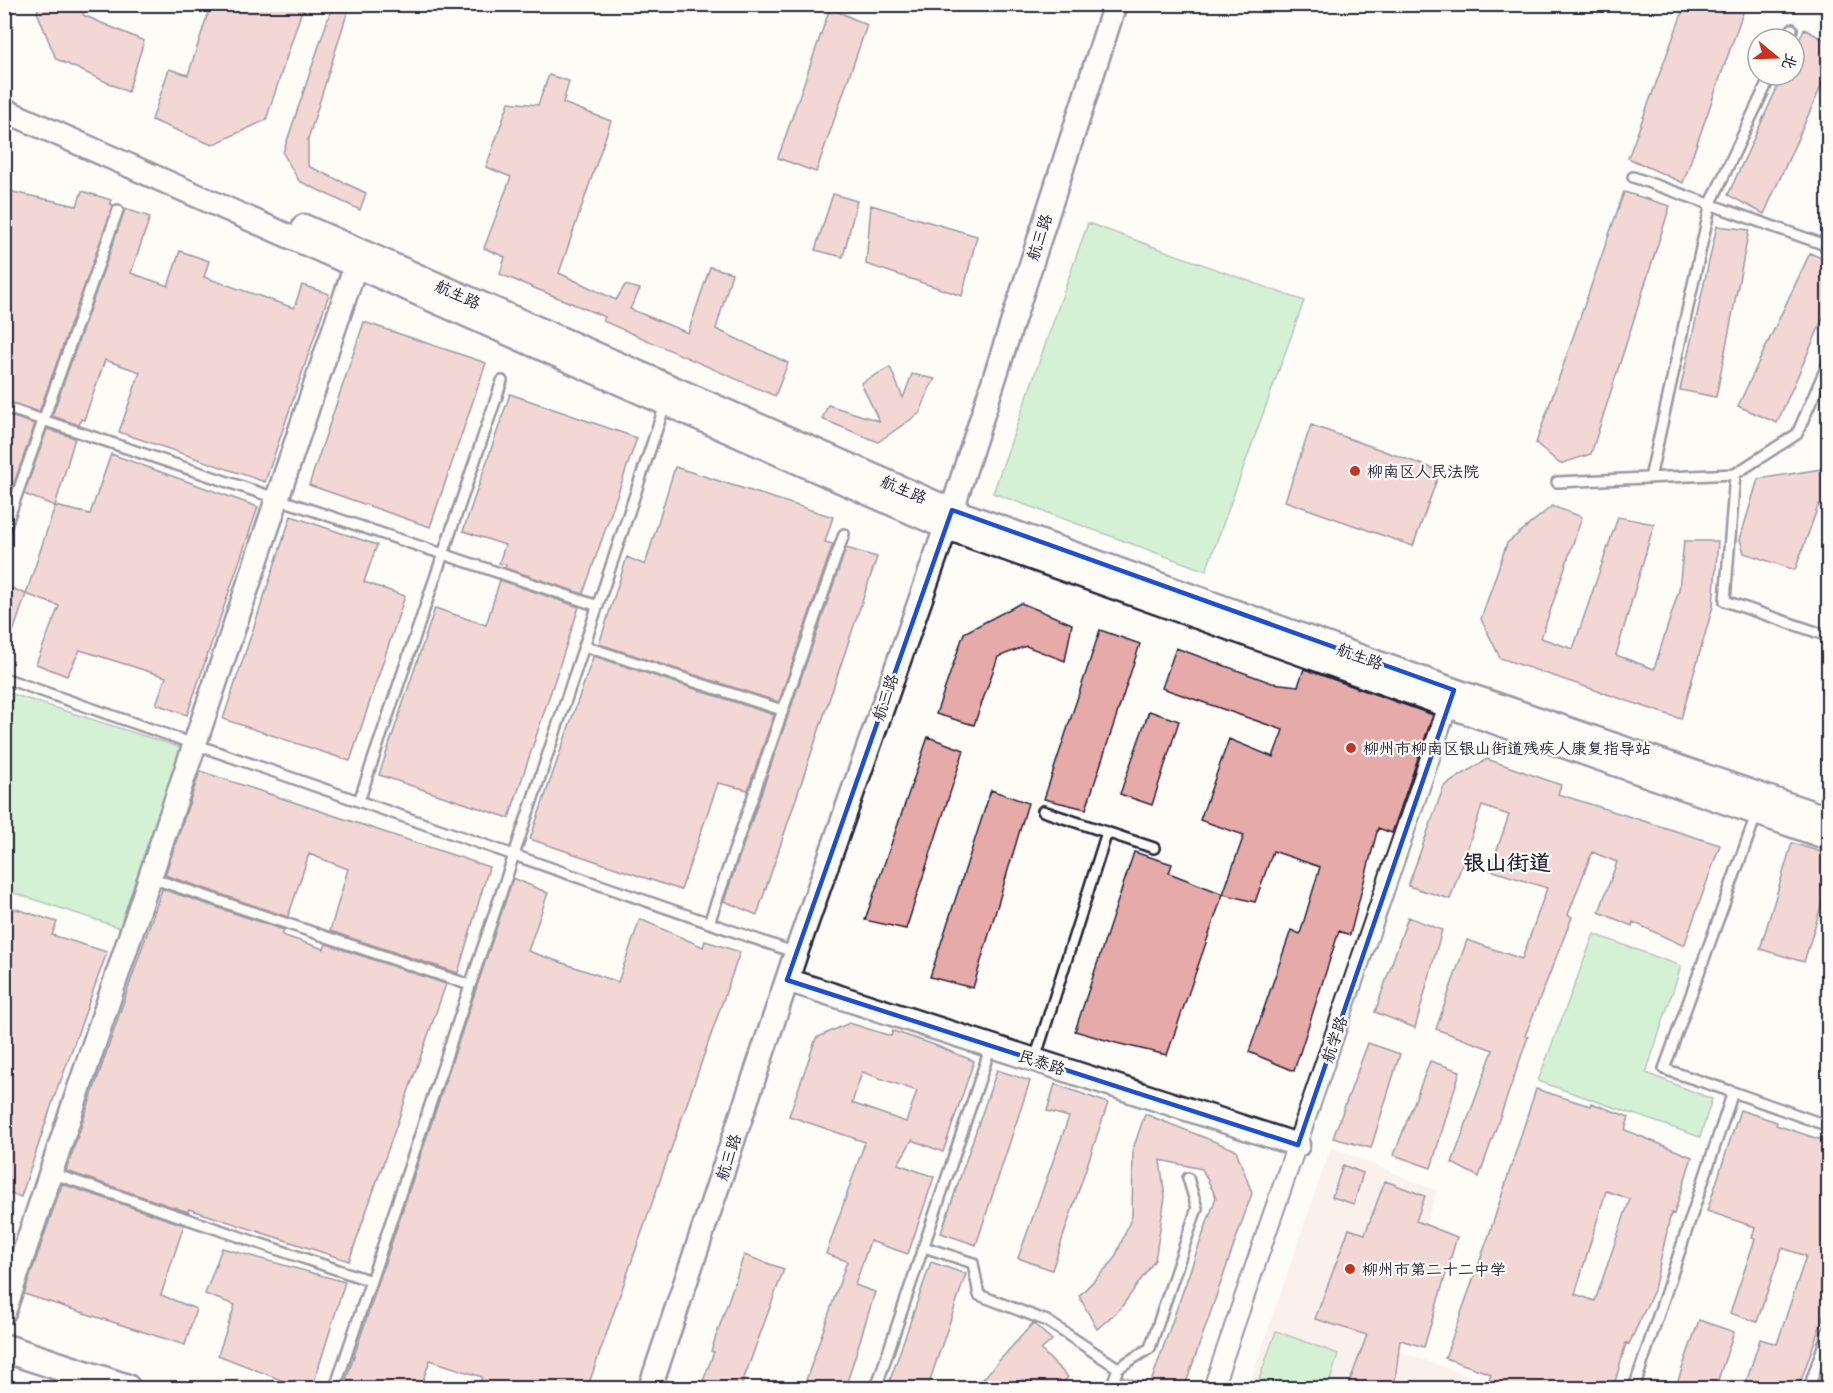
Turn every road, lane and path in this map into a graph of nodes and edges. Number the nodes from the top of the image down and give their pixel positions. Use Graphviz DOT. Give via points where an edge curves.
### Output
graph roads {
  1 [pos="1115,4"];
  2 [pos="1765,87"];
  3 [pos="4,94"];
  4 [pos="4,110"];
  5 [pos="1633,177"];
  6 [pos="1711,203"];
  7 [pos="118,210"];
  8 [pos="1828,246"];
  9 [pos="358,258"];
  10 [pos="1828,363"];
  11 [pos="502,381"];
  12 [pos="668,396"];
  13 [pos="4,407"];
  14 [pos="44,420"];
  15 [pos="1735,474"];
  16 [pos="1650,478"];
  17 [pos="1557,482"];
  18 [pos="278,498"];
  19 [pos="948,519"];
  20 [pos="4,531"];
  21 [pos="844,534"];
  22 [pos="443,554"];
  23 [pos="598,606"];
  24 [pos="1828,636"];
  25 [pos="584,646"];
  26 [pos="4,678"];
  27 [pos="1451,698"];
  28 [pos="782,710"];
  29 [pos="195,744"];
  30 [pos="359,801"];
  31 [pos="1760,804"];
  32 [pos="1043,811"];
  33 [pos="1828,822"];
  34 [pos="1107,832"];
  35 [pos="1155,848"];
  36 [pos="514,855"];
  37 [pos="150,878"];
  38 [pos="709,923"];
  39 [pos="796,953"];
  40 [pos="787,980"];
  41 [pos="470,985"];
  42 [pos="991,1046"];
  43 [pos="1035,1060"];
  44 [pos="1733,1092"];
  45 [pos="1828,1126"];
  46 [pos="1298,1145"];
  47 [pos="51,1173"];
  48 [pos="1188,1178"];
  49 [pos="924,1247"];
  50 [pos="371,1281"];
  51 [pos="4,1312"];
  52 [pos="1828,1331"];
  53 [pos="4,1348"];
  54 [pos="1118,1368"];
  55 [pos="126,1389"];
  56 [pos="334,1389"];
  57 [pos="650,1389"];
  58 [pos="876,1389"];
  59 [pos="1110,1389"];
  60 [pos="1213,1389"];
  61 [pos="1634,1389"];
  62 [pos="1809,1389"];
  1 -- 19 [label="street, 航三路"];
  2 -- 6 [label="lane"];
  3 -- 9 [label="street, 航生路"];
  4 -- 9 [label="street"];
  5 -- 6 [label="lane"];
  6 -- 8 [label="lane"];
  6 -- 16 [label="lane"];
  7 -- 14 [label="lane"];
  9 -- 12 [label="street, 航生路"];
  9 -- 18 [label="street"];
  10 -- 15 [label="lane" via="1797,434"];
  11 -- 22 [label="lane"];
  12 -- 19 [label="street, 航生路"];
  12 -- 23 [label="lane"];
  13 -- 14 [label="lane"];
  14 -- 18 [label="lane"];
  14 -- 20 [label="lane"];
  15 -- 16 [label="lane"];
  15 -- 24 [label="lane" via="1725,602"];
  16 -- 17 [label="lane"];
  18 -- 22 [label="lane"];
  18 -- 29 [label="street"];
  19 -- 27 [label="street, 航生路"];
  19 -- 39 [label="street, 航三路"];
  21 -- 28 [label="lane"];
  22 -- 23 [label="lane"];
  22 -- 30 [label="lane"];
  23 -- 25 [label="lane"];
  25 -- 28 [label="lane"];
  25 -- 36 [label="lane"];
  26 -- 29 [label="lane"];
  27 -- 31 [label="street"];
  27 -- 46 [label="street, 航学路"];
  28 -- 38 [label="lane"];
  29 -- 30 [label="lane"];
  29 -- 37 [label="street"];
  30 -- 36 [label="lane"];
  31 -- 33 [label="street"];
  31 -- 44 [label="lane" via="1664,1069"];
  32 -- 34 [label="lane"];
  34 -- 35 [label="lane"];
  34 -- 43 [label="lane"];
  36 -- 38 [label="lane"];
  36 -- 41 [label="lane"];
  37 -- 41 [label="lane"];
  37 -- 47 [label="street"];
  38 -- 39 [label="lane"];
  39 -- 40 [label="street, 航三路"];
  40 -- 42 [label="street, 民泰路"];
  40 -- 57 [label="street, 航三路"];
  41 -- 50 [label="lane"];
  42 -- 43 [label="street, 民泰路"];
  42 -- 49 [label="lane"];
  43 -- 46 [label="street, 民泰路"];
  44 -- 45 [label="lane"];
  44 -- 61 [label="lane"];
  46 -- 60 [label="street, 航学路"];
  47 -- 50 [label="lane"];
  47 -- 51 [label="street"];
  48 -- 54 [label="lane" via="1197,1208 1150,1348"];
  49 -- 54 [label="lane" via="973,1263 979,1295 1047,1321"];
  49 -- 58 [label="lane"];
  50 -- 56 [label="lane"];
  52 -- 62 [label="lane"];
  53 -- 55 [label="main road"];
  54 -- 59 [label="lane"];
}
